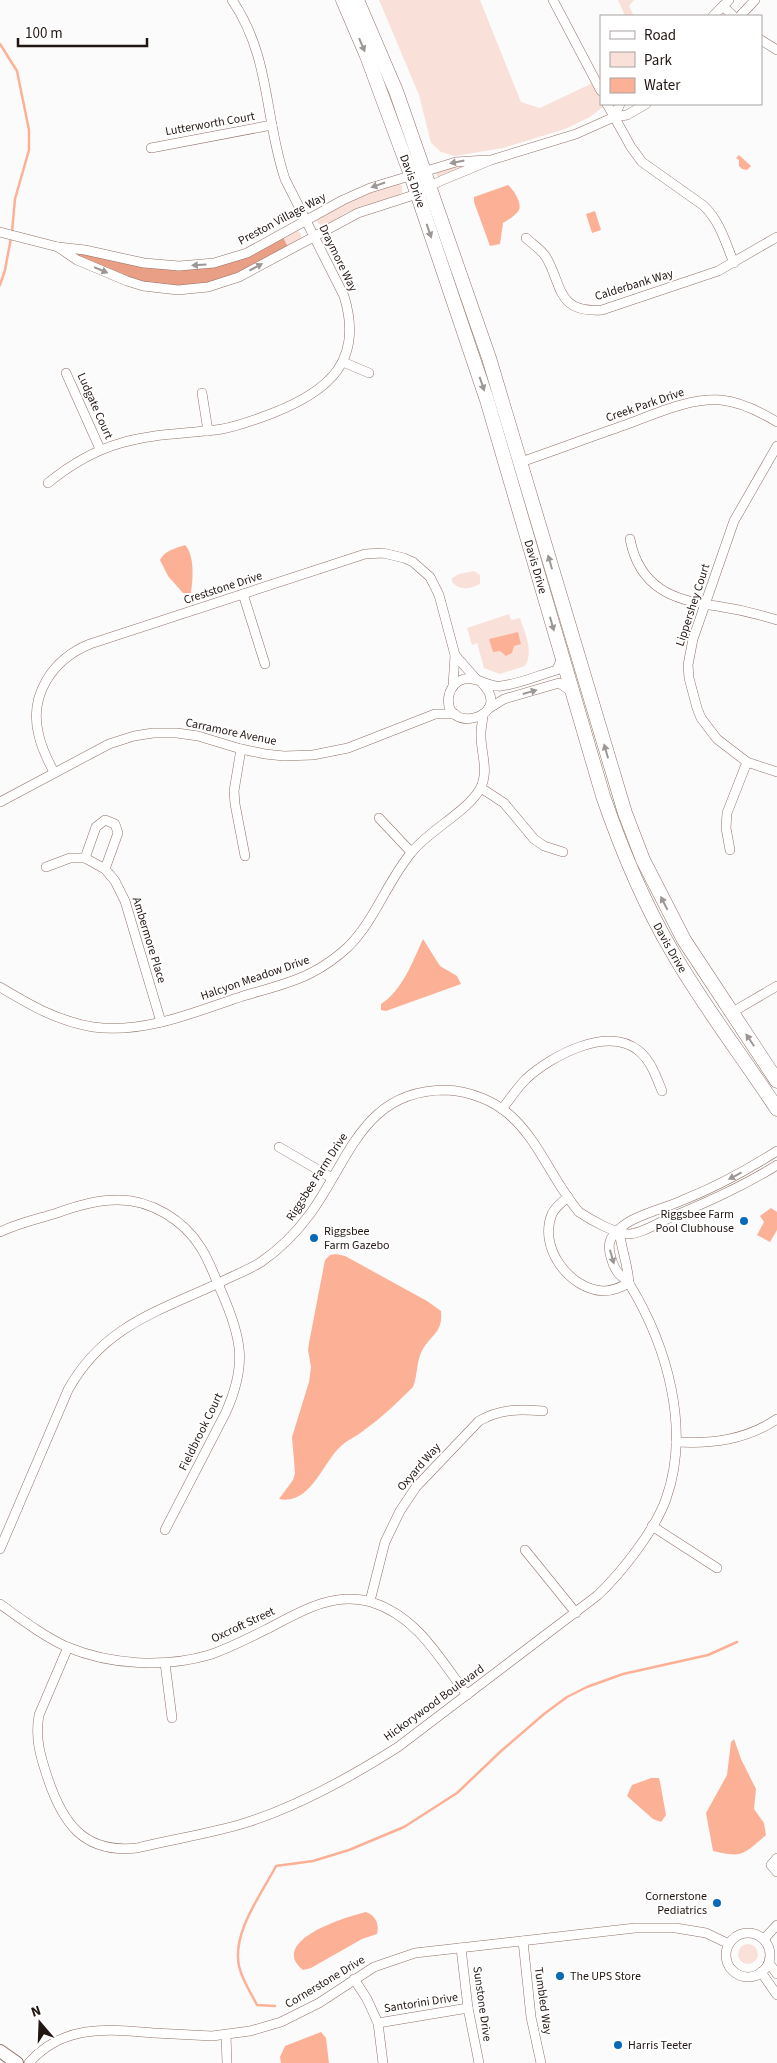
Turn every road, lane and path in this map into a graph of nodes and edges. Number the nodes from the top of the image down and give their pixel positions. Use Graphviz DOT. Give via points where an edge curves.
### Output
graph roads {
  1 [pos="232,0"];
  2 [pos="343,0"];
  3 [pos="357,0"];
  4 [pos="553,0"];
  5 [pos="755,0"];
  6 [pos="726,3"];
  7 [pos="714,15"];
  8 [pos="733,15"];
  9 [pos="741,15"];
  10 [pos="762,41"];
  11 [pos="777,50"];
  12 [pos="600,89"];
  13 [pos="608,105"];
  14 [pos="620,105"];
  15 [pos="644,105"];
  16 [pos="614,117"];
  17 [pos="272,126"];
  18 [pos="151,148"];
  19 [pos="491,160"];
  20 [pos="425,171"];
  21 [pos="411,175"];
  22 [pos="431,187"];
  23 [pos="417,194"];
  24 [pos="306,221"];
  25 [pos="1,233"];
  26 [pos="315,236"];
  27 [pos="526,238"];
  28 [pos="777,238"];
  29 [pos="58,247"];
  30 [pos="734,263"];
  31 [pos="343,362"];
  32 [pos="66,373"];
  33 [pos="369,373"];
  34 [pos="202,393"];
  35 [pos="777,422"];
  36 [pos="208,431"];
  37 [pos="777,446"];
  38 [pos="100,449"];
  39 [pos="521,462"];
  40 [pos="48,483"];
  41 [pos="630,540"];
  42 [pos="243,594"];
  43 [pos="705,606"];
  44 [pos="777,620"];
  45 [pos="455,655"];
  46 [pos="562,657"];
  47 [pos="266,664"];
  48 [pos="479,681"];
  49 [pos="453,686"];
  50 [pos="572,692"];
  51 [pos="449,697"];
  52 [pos="486,711"];
  53 [pos="435,714"];
  54 [pos="455,714"];
  55 [pos="465,719"];
  56 [pos="481,734"];
  57 [pos="241,749"];
  58 [pos="747,762"];
  59 [pos="54,772"];
  60 [pos="777,772"];
  61 [pos="481,788"];
  62 [pos="0,802"];
  63 [pos="379,818"];
  64 [pos="730,850"];
  65 [pos="411,852"];
  66 [pos="563,852"];
  67 [pos="245,856"];
  68 [pos="85,858"];
  69 [pos="46,868"];
  70 [pos="105,869"];
  71 [pos="777,986"];
  72 [pos="0,987"];
  73 [pos="731,1013"];
  74 [pos="161,1022"];
  75 [pos="777,1081"];
  76 [pos="662,1090"];
  77 [pos="502,1109"];
  78 [pos="777,1109"];
  79 [pos="279,1147"];
  80 [pos="777,1151"];
  81 [pos="777,1165"];
  82 [pos="332,1178"];
  83 [pos="568,1197"];
  84 [pos="619,1230"];
  85 [pos="0,1232"];
  86 [pos="629,1282"];
  87 [pos="218,1283"];
  88 [pos="543,1411"];
  89 [pos="777,1419"];
  90 [pos="676,1442"];
  91 [pos="652,1526"];
  92 [pos="165,1530"];
  93 [pos="0,1549"];
  94 [pos="525,1550"];
  95 [pos="717,1568"];
  96 [pos="370,1602"];
  97 [pos="0,1604"];
  98 [pos="576,1613"];
  99 [pos="68,1647"];
  100 [pos="165,1663"];
  101 [pos="467,1695"];
  102 [pos="172,1718"];
  103 [pos="777,1858"];
  104 [pos="777,1872"];
  105 [pos="777,1925"];
  106 [pos="764,1939"];
  107 [pos="523,1941"];
  108 [pos="729,1944"];
  109 [pos="462,1948"];
  110 [pos="769,1963"];
  111 [pos="761,1972"];
  112 [pos="777,1974"];
  113 [pos="354,1979"];
  114 [pos="777,1995"];
  115 [pos="468,2008"];
  116 [pos="378,2023"];
  117 [pos="226,2035"];
  118 [pos="0,2051"];
  119 [pos="17,2063"];
  120 [pos="29,2063"];
  121 [pos="227,2063"];
  122 [pos="383,2063"];
  123 [pos="479,2063"];
  124 [pos="541,2063"];
  1 -- 17 [label="street, Draymore Way" via="255,44"];
  2 -- 21 [label="main road, Davis Drive, one-way"];
  3 -- 20 [label="main road, Davis Drive" via="396,91"];
  4 -- 12 [label="street"];
  5 -- 9 [label="street"];
  6 -- 7 [label="street"];
  6 -- 8 [label="street"];
  10 -- 11 [label="street"];
  13 -- 16 [label="street"];
  14 -- 16 [label="street"];
  15 -- 16 [label="street" via="626,115"];
  16 -- 19 [label="street" via="576,134"];
  16 -- 30 [label="street" via="642,162 712,214 724,234"];
  17 -- 18 [label="street, Lutterworth Court"];
  17 -- 24 [label="street, Draymore Way" via="282,170"];
  19 -- 20 [label="street, Preston Village Way, one-way" via="456,162"];
  19 -- 22 [label="street, Preston Village Way"];
  20 -- 21 [label="street, Preston Village Way"];
  20 -- 22 [label="main road, Davis Drive"];
  21 -- 23 [label="main road, Davis Drive"];
  21 -- 24 [label="street, Preston Village Way, one-way" via="355,194"];
  22 -- 23 [label="street, Preston Village Way"];
  22 -- 39 [label="main road, Davis Drive"];
  23 -- 26 [label="street, Preston Village Way" via="358,213"];
  23 -- 46 [label="main road, Davis Drive, one-way" via="487,400"];
  24 -- 26 [label="street, Draymore Way"];
  24 -- 29 [label="street, Preston Village Way, one-way" via="237,257 198,265 151,264"];
  25 -- 29 [label="street, Preston Village Way"];
  29 -- 26 [label="street, Preston Village Way, one-way" via="77,260 127,282 178,290 208,287 238,276"];
  26 -- 31 [label="street, Draymore Way" via="340,284 347,306 350,328"];
  27 -- 30 [label="street, Calderbank Way" via="546,258 563,296 582,309 602,310"];
  28 -- 30 [label="street, Calderbank Way"];
  31 -- 33 [label="street"];
  31 -- 36 [label="street, Draymore Way" via="326,384 305,399 238,426"];
  32 -- 38 [label="street, Ludgate Court"];
  34 -- 36 [label="street"];
  35 -- 39 [label="street, Creek Park Drive" via="736,402 697,401"];
  36 -- 38 [label="street, Draymore Way" via="142,438"];
  37 -- 43 [label="street, Lippershey Court" via="734,520"];
  38 -- 40 [label="street, Draymore Way" via="75,462"];
  73 -- 39 [label="main road, Davis Drive, one-way" via="684,940 643,860 625,813"];
  41 -- 43 [label="street" via="638,565 648,578 670,595"];
  42 -- 45 [label="street, Creststone Drive" via="365,554 392,554 413,562 430,577"];
  42 -- 47 [label="street"];
  42 -- 59 [label="street, Creststone Drive" via="90,644 60,661 42,688 36,713 39,738"];
  43 -- 44 [label="street"];
  43 -- 58 [label="street, Lippershey Court" via="690,652 692,694 701,718 717,740"];
  45 -- 48 [label="street, Creststone Drive"];
  45 -- 49 [label="street, Creststone Drive"];
  46 -- 48 [label="street" via="556,670 500,687"];
  46 -- 50 [label="main road, Davis Drive"];
  48 -- 49 [label="street" via="463,679"];
  48 -- 52 [label="street" via="490,697"];
  49 -- 51 [label="street, Carramore Avenue"];
  52 -- 50 [label="street, one-way" via="504,699 559,683"];
  50 -- 78 [label="main road, Davis Drive" via="603,796 636,881 673,954"];
  51 -- 53 [label="street, Carramore Avenue"];
  51 -- 54 [label="street"];
  52 -- 55 [label="street" via="478,718"];
  52 -- 56 [label="street"];
  53 -- 54 [label="street, Carramore Avenue"];
  53 -- 57 [label="street, Carramore Avenue" via="329,753 284,756"];
  54 -- 55 [label="street, Carramore Avenue"];
  55 -- 56 [label="street"];
  56 -- 61 [label="street" via="485,768"];
  57 -- 59 [label="street, Carramore Avenue" via="187,734 144,734 109,744"];
  57 -- 67 [label="street" via="234,791"];
  58 -- 60 [label="street, Lippershey Court"];
  58 -- 64 [label="street" via="727,813"];
  59 -- 62 [label="street, Carramore Avenue"];
  61 -- 65 [label="street, Halcyon Meadow Drive"];
  61 -- 66 [label="street" via="504,803 544,846"];
  63 -- 65 [label="street"];
  65 -- 74 [label="street, Halcyon Meadow Drive" via="364,928 348,947 322,967 296,980"];
  68 -- 69 [label="street" via="70,858"];
  68 -- 70 [label="street, Ambermore Place"];
  68 -- 70 [label="street" via="98,824 110,821 118,833"];
  70 -- 74 [label="street, Ambermore Place" via="125,901"];
  71 -- 73 [label="street"];
  72 -- 74 [label="street, Halcyon Meadow Drive" via="40,1011 76,1024 128,1028"];
  75 -- 73 [label="main road, Davis Drive, one-way"];
  76 -- 77 [label="street" via="641,1052 626,1043 607,1040 551,1060 527,1079"];
  77 -- 82 [label="street, Riggsbee Farm Drive" via="475,1096 451,1090 422,1092 402,1099 368,1122"];
  77 -- 83 [label="street, Riggsbee Farm Drive" via="525,1131"];
  79 -- 82 [label="street"];
  80 -- 84 [label="street, one-way" via="724,1182 626,1223"];
  81 -- 84 [label="street, Riggsbee Farm Drive" via="735,1189 646,1228 630,1234"];
  82 -- 87 [label="street, Riggsbee Farm Drive" via="311,1213 285,1243 259,1263"];
  83 -- 84 [label="street, Riggsbee Farm Drive" via="579,1212 591,1220"];
  83 -- 86 [label="street" via="555,1208 550,1224 551,1248 558,1262 575,1280 596,1289 612,1290"];
  84 -- 86 [label="street, Hickorywood Boulevard"];
  85 -- 87 [label="street, Fieldbrook Court" via="94,1202 118,1200 137,1203 164,1213 189,1232 205,1254"];
  86 -- 90 [label="street, Hickorywood Boulevard" via="663,1360 672,1396"];
  87 -- 92 [label="street, Fieldbrook Court" via="238,1334 240,1365 237,1383 226,1412"];
  87 -- 93 [label="street, Riggsbee Farm Drive" via="127,1326 93,1354 79,1371"];
  88 -- 96 [label="street, Oxyard Way" via="511,1409 479,1421 416,1487 391,1526"];
  89 -- 90 [label="street" via="731,1439 710,1443"];
  90 -- 91 [label="street, Hickorywood Boulevard" via="672,1482"];
  91 -- 95 [label="street"];
  91 -- 98 [label="street, Hickorywood Boulevard" via="616,1577"];
  94 -- 98 [label="street"];
  96 -- 100 [label="street, Oxcroft Street" via="326,1602 307,1608 228,1648"];
  96 -- 101 [label="street, Oxcroft Street" via="413,1625"];
  97 -- 99 [label="street, Oxcroft Street"];
  98 -- 101 [label="street, Hickorywood Boulevard"];
  99 -- 100 [label="street, Oxcroft Street" via="116,1660"];
  99 -- 101 [label="street, Hickorywood Boulevard" via="39,1715 36,1727 38,1747 54,1796 67,1821 88,1840 118,1849 137,1848 230,1827 291,1805 383,1756"];
  100 -- 102 [label="street"];
  103 -- 104 [label="street" via="771,1865"];
  105 -- 106 [label="street"];
  106 -- 108 [label="street" via="746,1933"];
  106 -- 110 [label="street" via="770,1950"];
  107 -- 108 [label="street, Cornerstone Drive" via="635,1928 676,1928 706,1933"];
  107 -- 109 [label="street, Cornerstone Drive"];
  107 -- 124 [label="street, Tumbled Way" via="531,2017"];
  108 -- 111 [label="street" via="727,1961 733,1971 744,1976"];
  109 -- 113 [label="street, Cornerstone Drive" via="405,1956 374,1967"];
  109 -- 115 [label="street, Sunstone Drive"];
  110 -- 111 [label="street"];
  110 -- 112 [label="street"];
  111 -- 114 [label="street"];
  113 -- 116 [label="street"];
  113 -- 117 [label="street, Cornerstone Drive" via="294,2016 267,2027"];
  115 -- 116 [label="street, Santorini Drive"];
  115 -- 123 [label="street, Sunstone Drive"];
  116 -- 122 [label="street"];
  117 -- 120 [label="street, Cornerstone Drive" via="97,2030 60,2040"];
  117 -- 121 [label="street"];
  118 -- 119 [label="street"];
}
